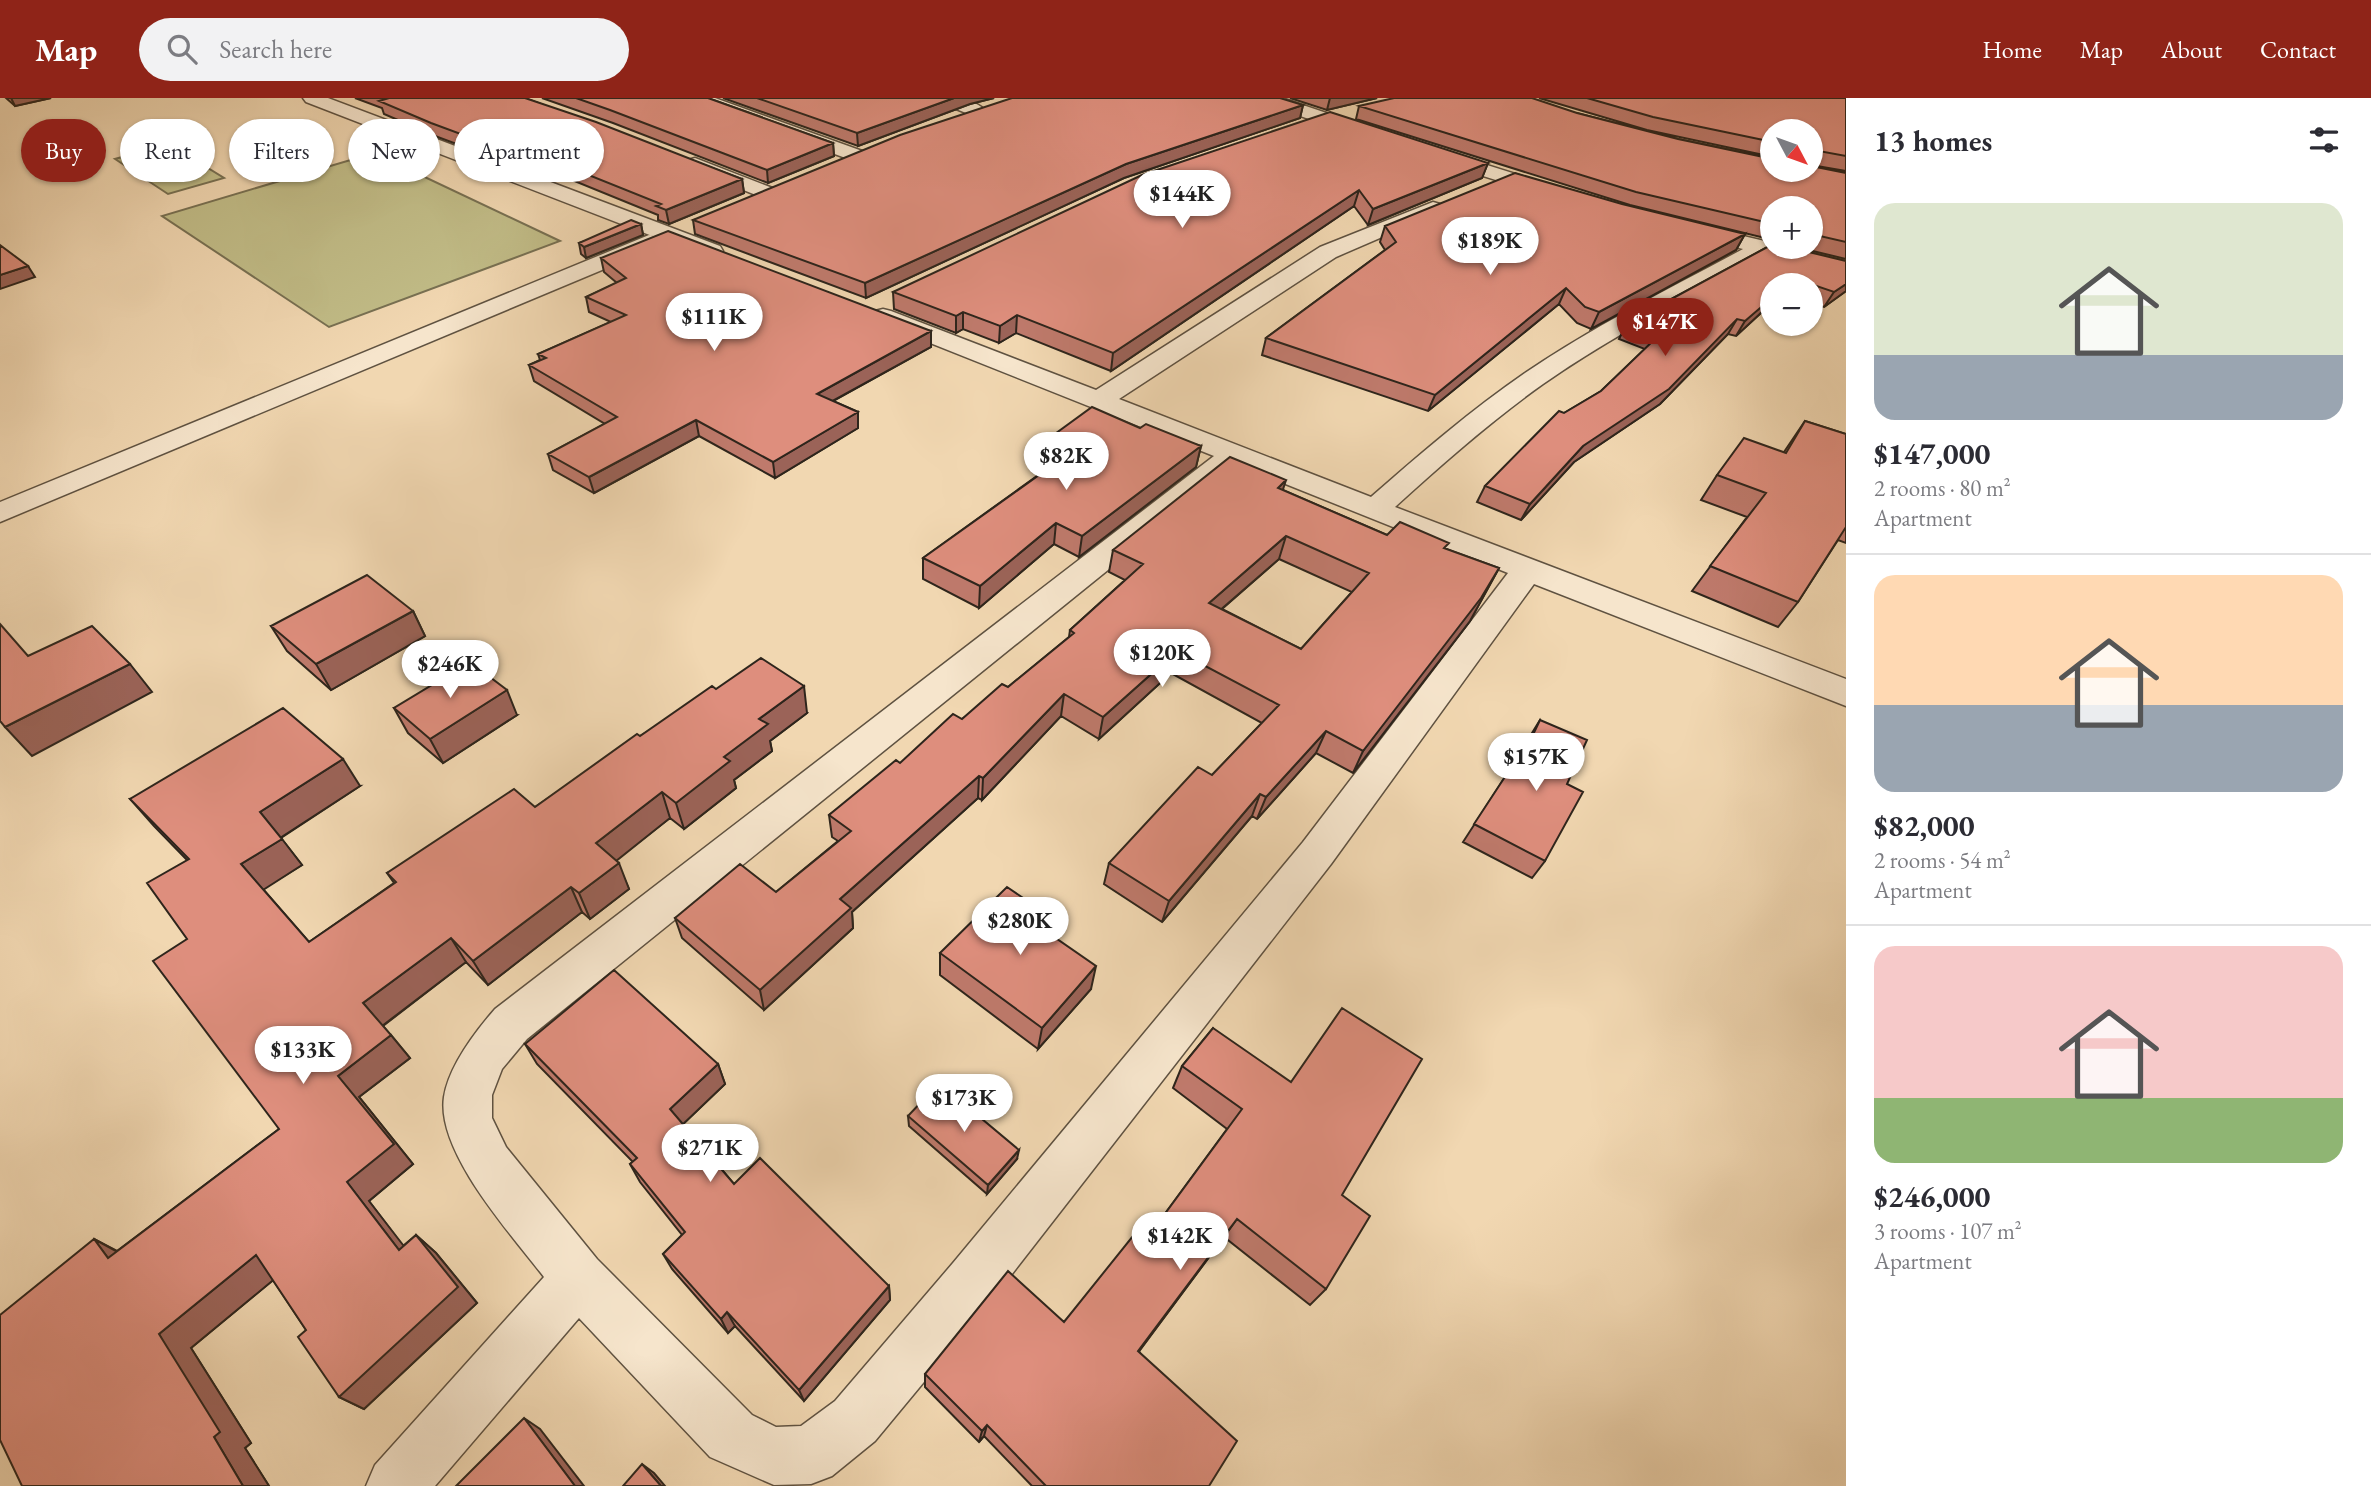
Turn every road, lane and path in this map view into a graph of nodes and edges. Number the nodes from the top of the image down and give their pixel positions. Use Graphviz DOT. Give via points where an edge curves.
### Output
graph roads {
  1 [pos="699,98"];
  2 [pos="945,98"];
  3 [pos="1265,98"];
  4 [pos="328,100"];
  5 [pos="1000,105"];
  6 [pos="1360,110"];
  7 [pos="976,111"];
  8 [pos="1323,119"];
  9 [pos="941,124"];
  10 [pos="1297,127"];
  11 [pos="1387,139"];
  12 [pos="882,146"];
  13 [pos="1412,148"];
  14 [pos="858,156"];
  15 [pos="681,159"];
  16 [pos="832,167"];
  17 [pos="1508,178"];
  18 [pos="794,183"];
  19 [pos="1473,192"];
  20 [pos="768,193"];
  21 [pos="1571,197"];
  22 [pos="1450,202"];
  23 [pos="743,204"];
  24 [pos="694,224"];
  25 [pos="1672,226"];
  26 [pos="669,234"];
  27 [pos="1760,248"];
  28 [pos="1760,249"];
  29 [pos="731,258"];
  30 [pos="1808,259"];
  31 [pos="1846,268"];
  32 [pos="892,298"];
  33 [pos="1100,400"];
  34 [pos="1236,453"];
  35 [pos="1375,509"];
  36 [pos="0,513"];
  37 [pos="1527,571"];
  38 [pos="1846,693"];
  39 [pos="578,1278"];
  40 [pos="396,1486"];
  1 -- 14 [label="street"];
  2 -- 7 [label="street"];
  3 -- 8 [label="street"];
  4 -- 26 [label="street"];
  5 -- 7 [label="street"];
  6 -- 8 [label="street"];
  7 -- 9 [label="street"];
  8 -- 10 [label="street"];
  8 -- 11 [label="street"];
  12 -- 14 [label="street"];
  13 -- 17 [label="street"];
  14 -- 16 [label="street"];
  15 -- 20 [label="street"];
  17 -- 19 [label="street"];
  17 -- 21 [label="street"];
  18 -- 20 [label="street"];
  20 -- 23 [label="street"];
  22 -- 33 [label="street" via="1328,252"];
  24 -- 26 [label="street"];
  25 -- 27 [label="street"];
  26 -- 29 [label="street"];
  26 -- 36 [label="street"];
  28 -- 35 [label="street" via="1626,322 1535,379 1442,449"];
  30 -- 31 [label="street"];
  32 -- 33 [label="street" via="861,307"];
  33 -- 34 [label="street"];
  34 -- 35 [label="street"];
  34 -- 39 [label="street" via="522,1016 484,1056 468,1095 468,1120 488,1164"];
  35 -- 37 [label="street"];
  37 -- 38 [label="street"];
  37 -- 39 [label="street" via="1317,853 972,1282 855,1421 811,1455 774,1456 731,1436"];
  39 -- 40 [label="street"];
}
